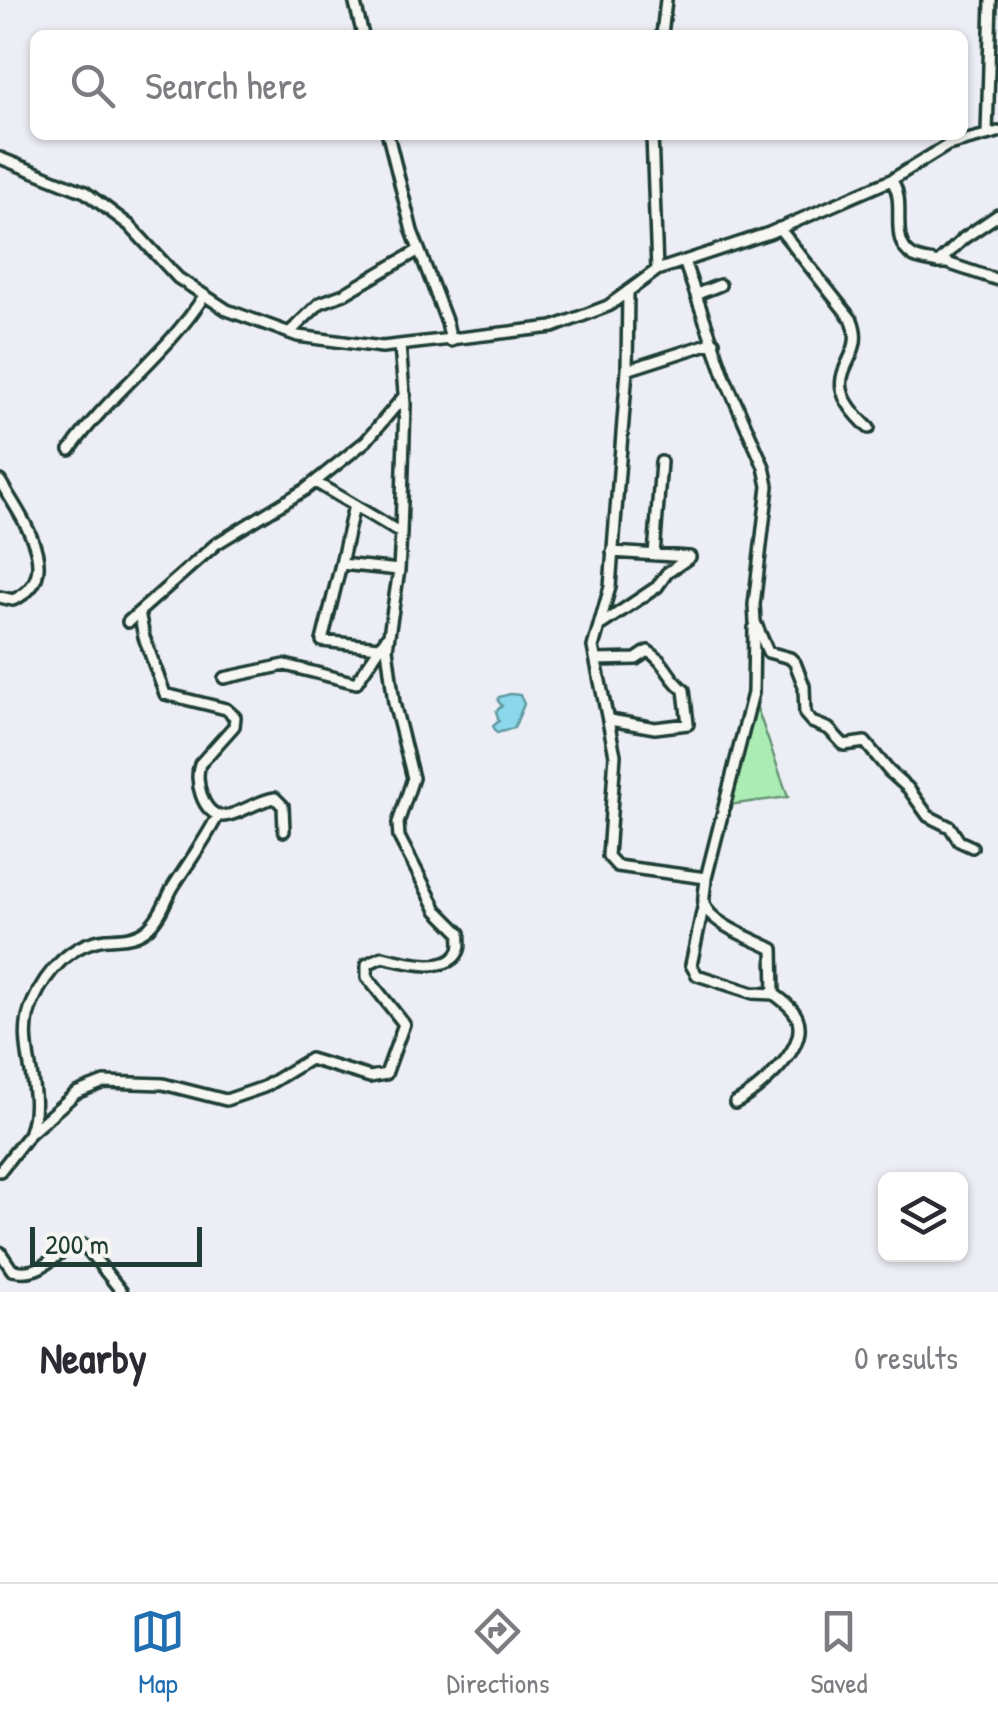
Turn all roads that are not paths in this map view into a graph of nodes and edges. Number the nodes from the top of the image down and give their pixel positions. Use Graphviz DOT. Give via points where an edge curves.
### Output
graph roads {
  1 [pos="354,0"];
  2 [pos="666,0"];
  3 [pos="991,0"];
  4 [pos="362,30"];
  5 [pos="663,30"];
  6 [pos="992,133"];
  7 [pos="389,140"];
  8 [pos="652,140"];
  9 [pos="966,140"];
  10 [pos="0,158"];
  11 [pos="891,180"];
  12 [pos="998,215"];
  13 [pos="779,228"];
  14 [pos="419,250"];
  15 [pos="684,261"];
  16 [pos="938,263"];
  17 [pos="658,270"];
  18 [pos="998,280"];
  19 [pos="720,284"];
  20 [pos="628,290"];
  21 [pos="698,294"];
  22 [pos="204,296"];
  23 [pos="289,333"];
  24 [pos="451,341"];
  25 [pos="714,342"];
  26 [pos="400,346"];
  27 [pos="627,370"];
  28 [pos="404,396"];
  29 [pos="869,428"];
  30 [pos="70,450"];
  31 [pos="660,462"];
  32 [pos="0,482"];
  33 [pos="315,482"];
  34 [pos="354,506"];
  35 [pos="401,533"];
  36 [pos="612,552"];
  37 [pos="654,555"];
  38 [pos="341,564"];
  39 [pos="399,570"];
  40 [pos="0,598"];
  41 [pos="139,612"];
  42 [pos="128,622"];
  43 [pos="754,622"];
  44 [pos="601,625"];
  45 [pos="386,637"];
  46 [pos="380,647"];
  47 [pos="596,660"];
  48 [pos="224,678"];
  49 [pos="610,720"];
  50 [pos="218,815"];
  51 [pos="284,831"];
  52 [pos="972,847"];
  53 [pos="706,878"];
  54 [pos="704,903"];
  55 [pos="774,994"];
  56 [pos="735,1103"];
  57 [pos="29,1134"];
  58 [pos="2,1165"];
  59 [pos="0,1252"];
  60 [pos="122,1292"];
  1 -- 4 [label="street"];
  2 -- 5 [label="street"];
  3 -- 6 [label="street"];
  7 -- 14 [label="street"];
  8 -- 17 [label="street"];
  9 -- 11 [label="street"];
  10 -- 22 [label="street" via="84,192"];
  11 -- 13 [label="street"];
  11 -- 16 [label="street" via="898,189 900,240 913,257"];
  12 -- 16 [label="street"];
  13 -- 15 [label="street"];
  13 -- 29 [label="street" via="852,320 856,344 844,364 842,393"];
  14 -- 23 [label="street" via="320,303"];
  14 -- 24 [label="street"];
  15 -- 17 [label="street"];
  15 -- 21 [label="street"];
  16 -- 18 [label="street"];
  17 -- 20 [label="street"];
  19 -- 21 [label="street"];
  20 -- 24 [label="street" via="603,308 553,327"];
  20 -- 27 [label="street"];
  21 -- 25 [label="street"];
  22 -- 23 [label="street"];
  22 -- 30 [label="street"];
  23 -- 26 [label="street" via="368,348"];
  24 -- 26 [label="street"];
  25 -- 27 [label="street"];
  25 -- 43 [label="street" via="768,486"];
  26 -- 28 [label="street"];
  27 -- 36 [label="street"];
  28 -- 33 [label="street" via="366,441"];
  28 -- 35 [label="street"];
  31 -- 37 [label="street"];
  32 -- 40 [label="street" via="38,556 26,591 13,600"];
  33 -- 34 [label="street"];
  33 -- 41 [label="street" via="216,544"];
  34 -- 35 [label="street"];
  34 -- 38 [label="street"];
  35 -- 39 [label="street"];
  36 -- 37 [label="street"];
  36 -- 44 [label="street"];
  37 -- 44 [label="street" via="690,557"];
  38 -- 39 [label="street"];
  38 -- 46 [label="street" via="322,641"];
  39 -- 45 [label="street"];
  41 -- 42 [label="street"];
  41 -- 50 [label="street" via="165,694 235,717 197,772 201,799"];
  43 -- 52 [label="street" via="768,652 794,663 812,722 829,728 844,745 866,742 928,816"];
  43 -- 53 [label="street" via="753,693"];
  44 -- 47 [label="street"];
  45 -- 46 [label="street"];
  45 -- 57 [label="street" via="413,778 399,837 437,910 460,933 452,958 430,966 382,956 368,964 367,977 404,1024 386,1074 370,1077 310,1059 226,1100 162,1084 104,1082 76,1093"];
  46 -- 48 [label="street" via="356,683 286,666"];
  47 -- 49 [label="street"];
  47 -- 49 [label="street" via="636,659 648,652 664,661 670,679 684,690 688,724 655,728"];
  49 -- 53 [label="street" via="616,764 609,861"];
  50 -- 51 [label="street" via="275,798"];
  50 -- 57 [label="street" via="148,928 68,954 39,990 24,1028 34,1106"];
  53 -- 54 [label="street"];
  54 -- 55 [label="street" via="727,927 773,949"];
  54 -- 55 [label="street" via="691,965 697,975"];
  55 -- 56 [label="street" via="799,1022 794,1048 760,1090"];
  57 -- 58 [label="street"];
  59 -- 60 [label="street" via="12,1270 28,1273 71,1245 84,1245"];
}
